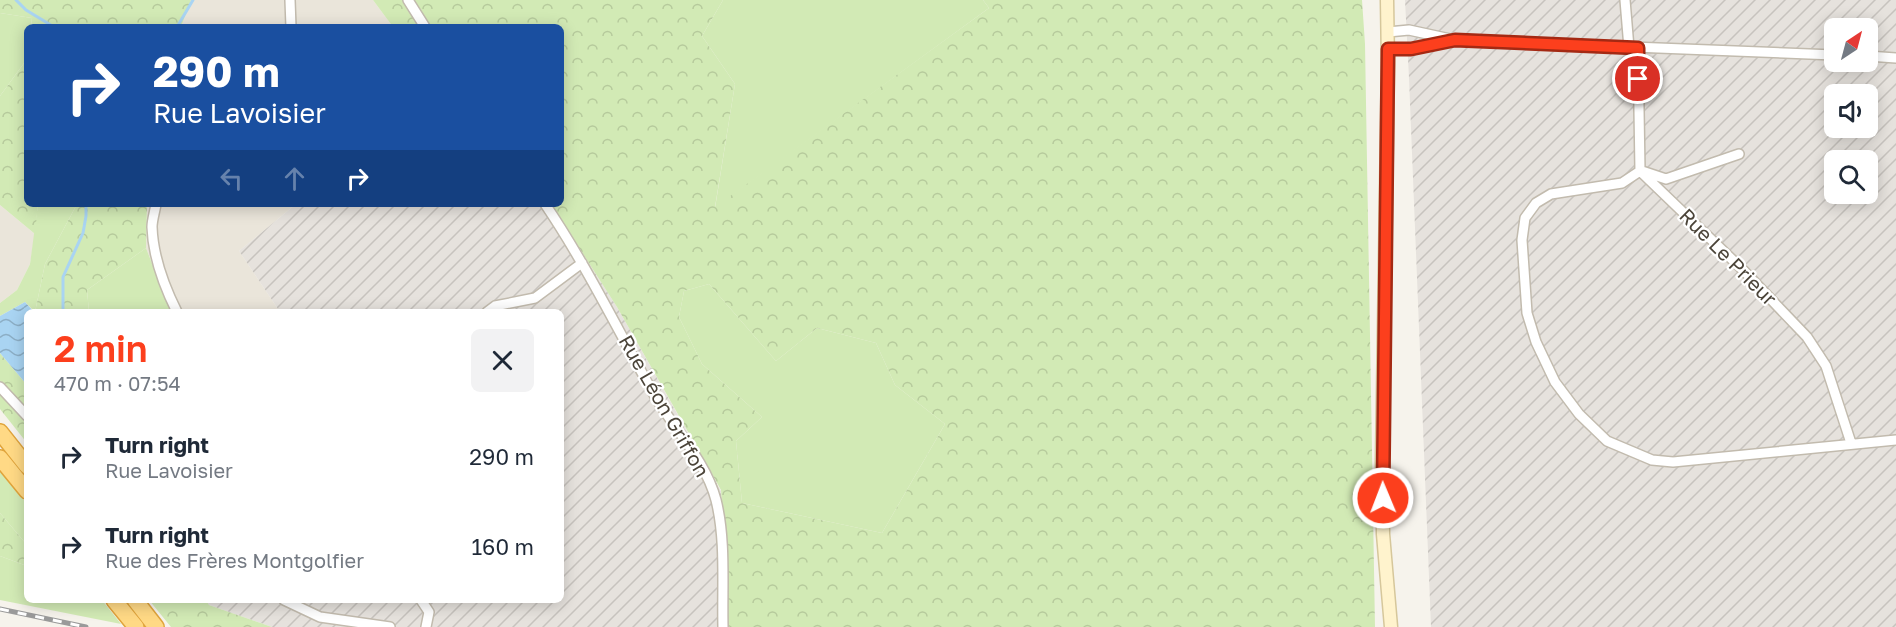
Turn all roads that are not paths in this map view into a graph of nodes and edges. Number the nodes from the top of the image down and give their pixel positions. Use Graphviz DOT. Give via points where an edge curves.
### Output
graph roads {
  1 [pos="290,0"];
  2 [pos="408,0"];
  3 [pos="1387,0"];
  4 [pos="1625,0"];
  5 [pos="291,24"];
  6 [pos="423,24"];
  7 [pos="1388,32"];
  8 [pos="1455,40"];
  9 [pos="1633,48"];
  10 [pos="1388,49"];
  11 [pos="1824,55"];
  12 [pos="1878,57"];
  13 [pos="1896,58"];
  14 [pos="1739,154"];
  15 [pos="1640,171"];
  16 [pos="155,207"];
  17 [pos="547,207"];
  18 [pos="582,263"];
  19 [pos="175,309"];
  20 [pos="491,309"];
  21 [pos="0,387"];
  22 [pos="24,413"];
  23 [pos="0,432"];
  24 [pos="1896,440"];
  25 [pos="1851,443"];
  26 [pos="0,458"];
  27 [pos="24,462"];
  28 [pos="24,487"];
  29 [pos="116,603"];
  30 [pos="137,603"];
  31 [pos="290,603"];
  32 [pos="423,603"];
  33 [pos="136,627"];
  34 [pos="156,627"];
  35 [pos="390,627"];
  36 [pos="426,627"];
  37 [pos="723,627"];
  38 [pos="1391,627"];
  1 -- 5 [label="street"];
  2 -- 6 [label="street"];
  3 -- 7 [label="main road"];
  4 -- 9 [label="street"];
  7 -- 8 [label="street" via="1408,30"];
  7 -- 10 [label="main road"];
  8 -- 9 [label="street"];
  8 -- 10 [label="street" via="1411,49"];
  9 -- 11 [label="street"];
  9 -- 15 [label="street"];
  10 -- 38 [label="main road" via="1382,462"];
  12 -- 13 [label="street"];
  14 -- 15 [label="street" via="1666,179"];
  15 -- 25 [label="street, Rue Le Prieur" via="1807,337 1826,366"];
  15 -- 25 [label="street" via="1622,183 1551,194 1536,203 1525,218 1522,240 1527,313 1555,382 1579,414 1607,441 1652,460 1673,462"];
  16 -- 19 [label="street" via="152,225 155,253 164,287"];
  17 -- 18 [label="street, Rue Léon Griffon"];
  18 -- 20 [label="street" via="535,298"];
  18 -- 37 [label="street, Rue Léon Griffon" via="715,497 722,541"];
  21 -- 22 [label="street"];
  23 -- 27 [label="highway"];
  24 -- 25 [label="street"];
  26 -- 28 [label="highway"];
  29 -- 33 [label="highway"];
  30 -- 34 [label="highway"];
  31 -- 35 [label="street" via="320,617"];
  32 -- 36 [label="street" via="429,612"];
}
